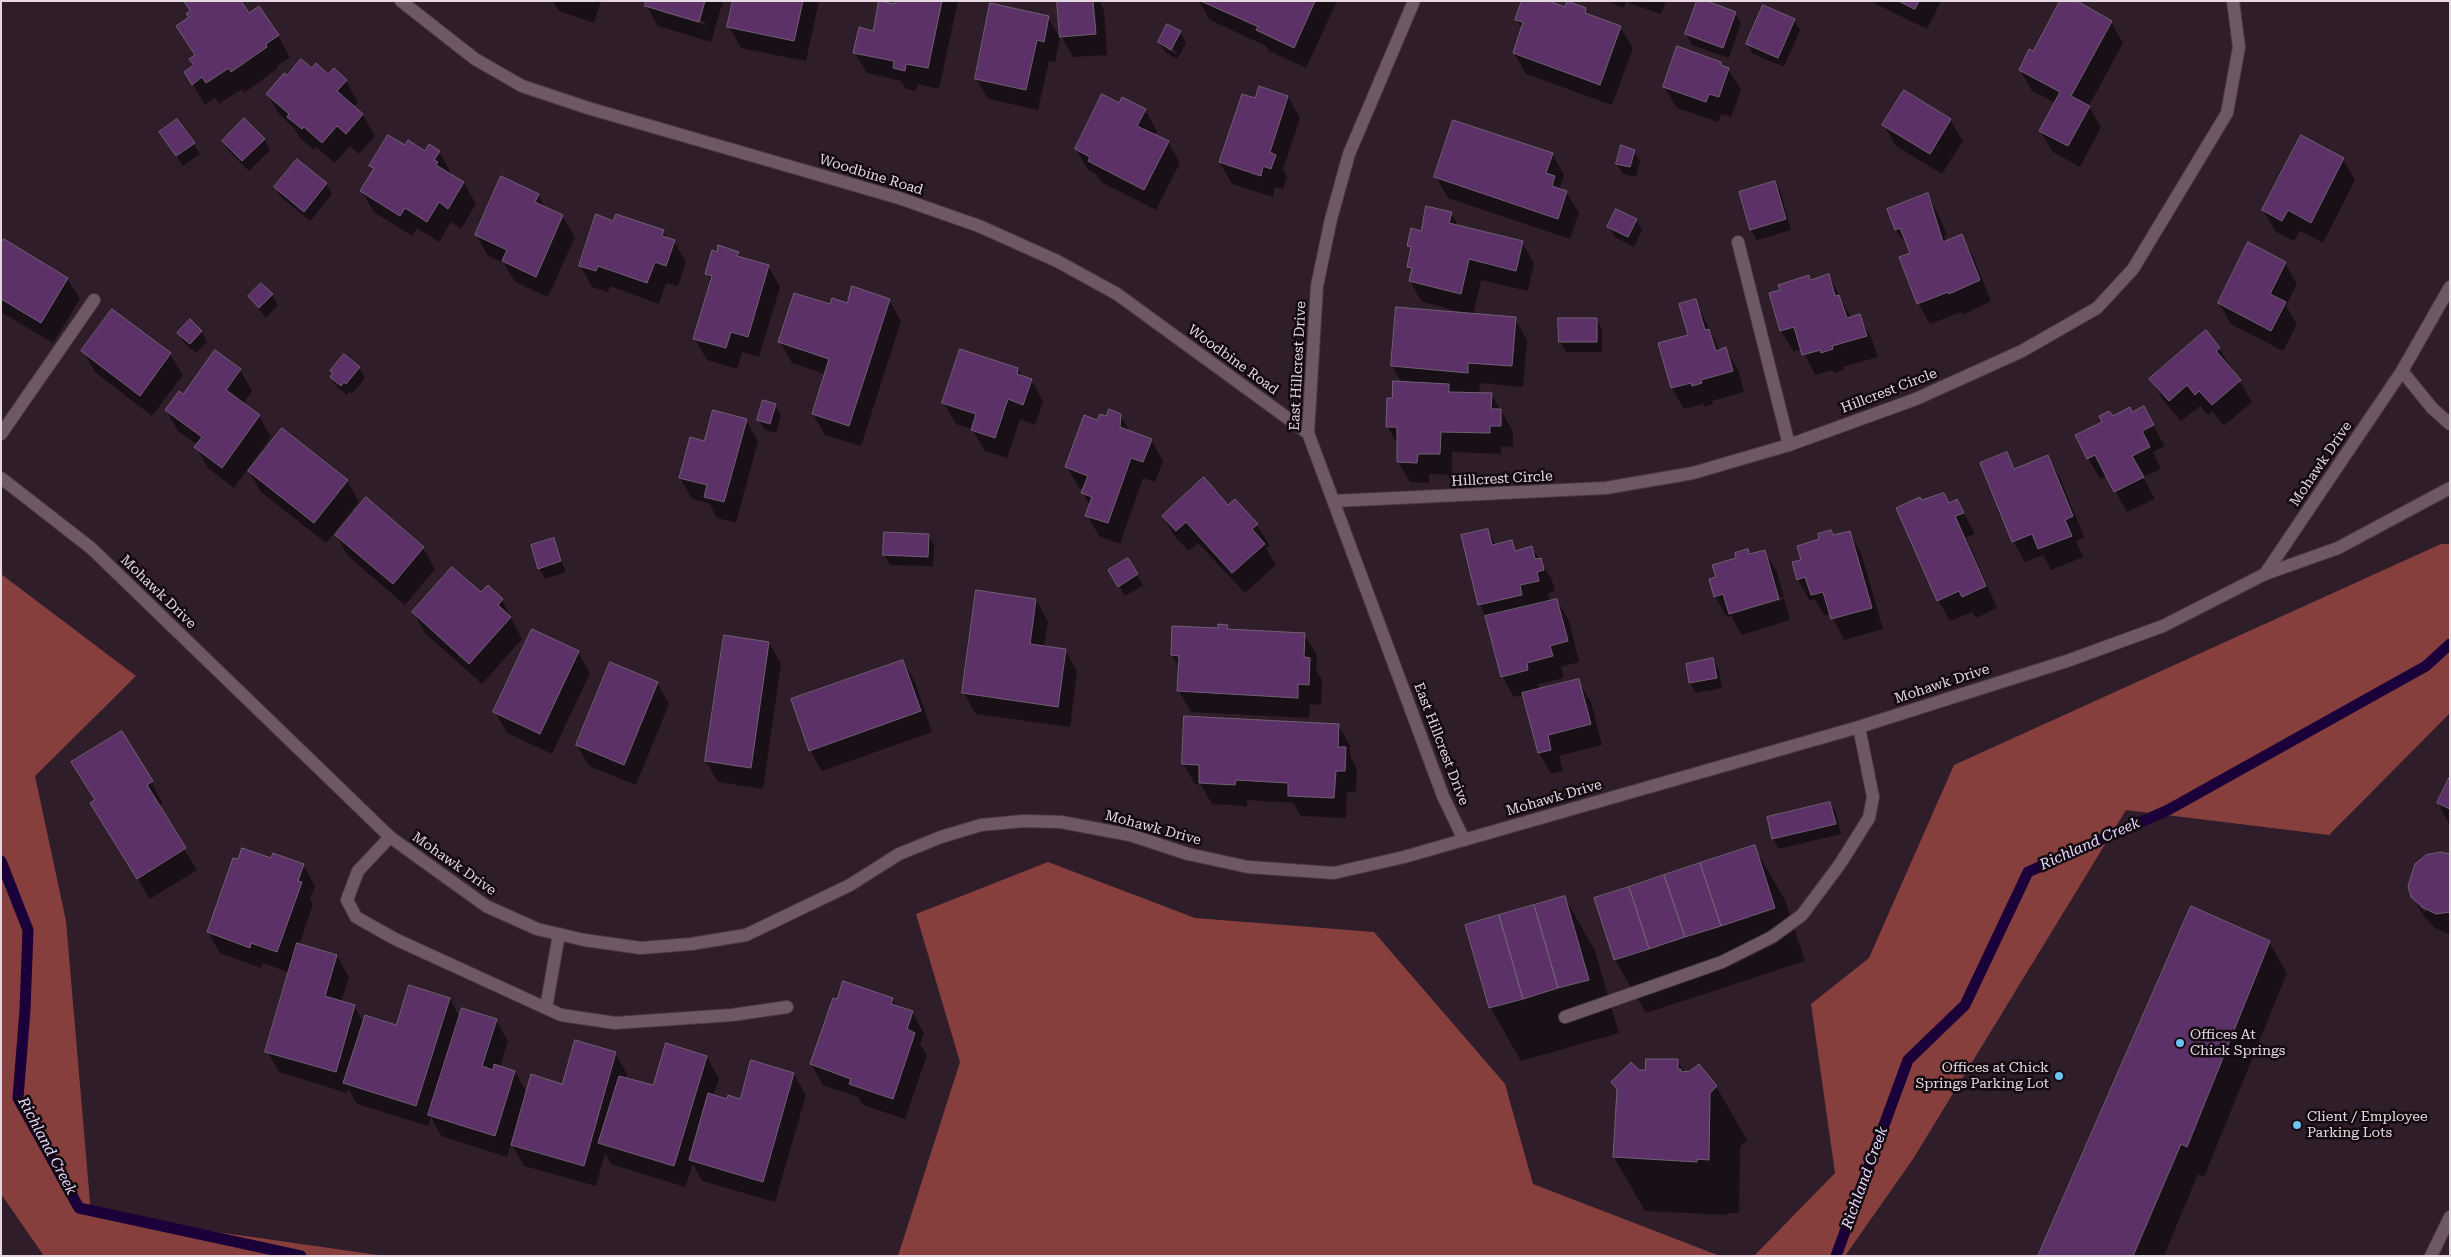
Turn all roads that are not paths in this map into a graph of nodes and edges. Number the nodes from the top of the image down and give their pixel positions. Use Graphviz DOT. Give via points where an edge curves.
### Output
graph roads {
  1 [pos="401,1"];
  2 [pos="1414,1"];
  3 [pos="2234,1"];
  4 [pos="1738,242"];
  5 [pos="2450,287"];
  6 [pos="94,300"];
  7 [pos="2402,370"];
  8 [pos="2450,424"];
  9 [pos="1308,433"];
  10 [pos="1,434"];
  11 [pos="1789,445"];
  12 [pos="1,478"];
  13 [pos="2450,488"];
  14 [pos="1334,501"];
  15 [pos="2264,574"];
  16 [pos="1859,727"];
  17 [pos="390,837"];
  18 [pos="1464,840"];
  19 [pos="559,934"];
  20 [pos="787,1007"];
  21 [pos="546,1008"];
  22 [pos="1565,1017"];
  23 [pos="2450,1217"];
  24 [pos="2431,1256"];
  1 -- 9 [label="street, Woodbine Road" via="475,60 522,86 899,198 979,226 1057,261 1117,294"];
  2 -- 9 [label="street, East Hillcrest Drive" via="1349,154 1331,219 1317,286"];
  3 -- 11 [label="street, Hillcrest Circle" via="2239,46 2227,113 2133,269 2097,308 2022,351 1925,395"];
  4 -- 11 [label="street"];
  5 -- 7 [label="street, Mohawk Drive"];
  6 -- 10 [label="street"];
  7 -- 8 [label="street" via="2432,408"];
  7 -- 15 [label="street, Mohawk Drive"];
  9 -- 14 [label="street, East Hillcrest Drive"];
  11 -- 14 [label="street, Hillcrest Circle" via="1693,473 1606,488"];
  12 -- 17 [label="street, Mohawk Drive" via="91,548"];
  13 -- 15 [label="street, Mohawk Drive" via="2338,548"];
  14 -- 18 [label="street, East Hillcrest Drive" via="1443,796"];
  15 -- 16 [label="street, Mohawk Drive" via="2163,626 2067,661"];
  16 -- 18 [label="street, Mohawk Drive"];
  16 -- 22 [label="street" via="1873,797 1869,818 1840,864 1802,914 1772,936 1722,962"];
  17 -- 19 [label="street, Mohawk Drive" via="486,906"];
  17 -- 21 [label="street" via="358,871 347,900 356,917 395,939"];
  18 -- 19 [label="street, Mohawk Drive" via="1334,873 1248,867 1188,854 1130,835 1062,822 981,825 899,854 805,909 746,935 641,948"];
  19 -- 21 [label="street"];
  20 -- 21 [label="street" via="732,1015 615,1023 561,1015"];
  23 -- 24 [label="street"];
}
